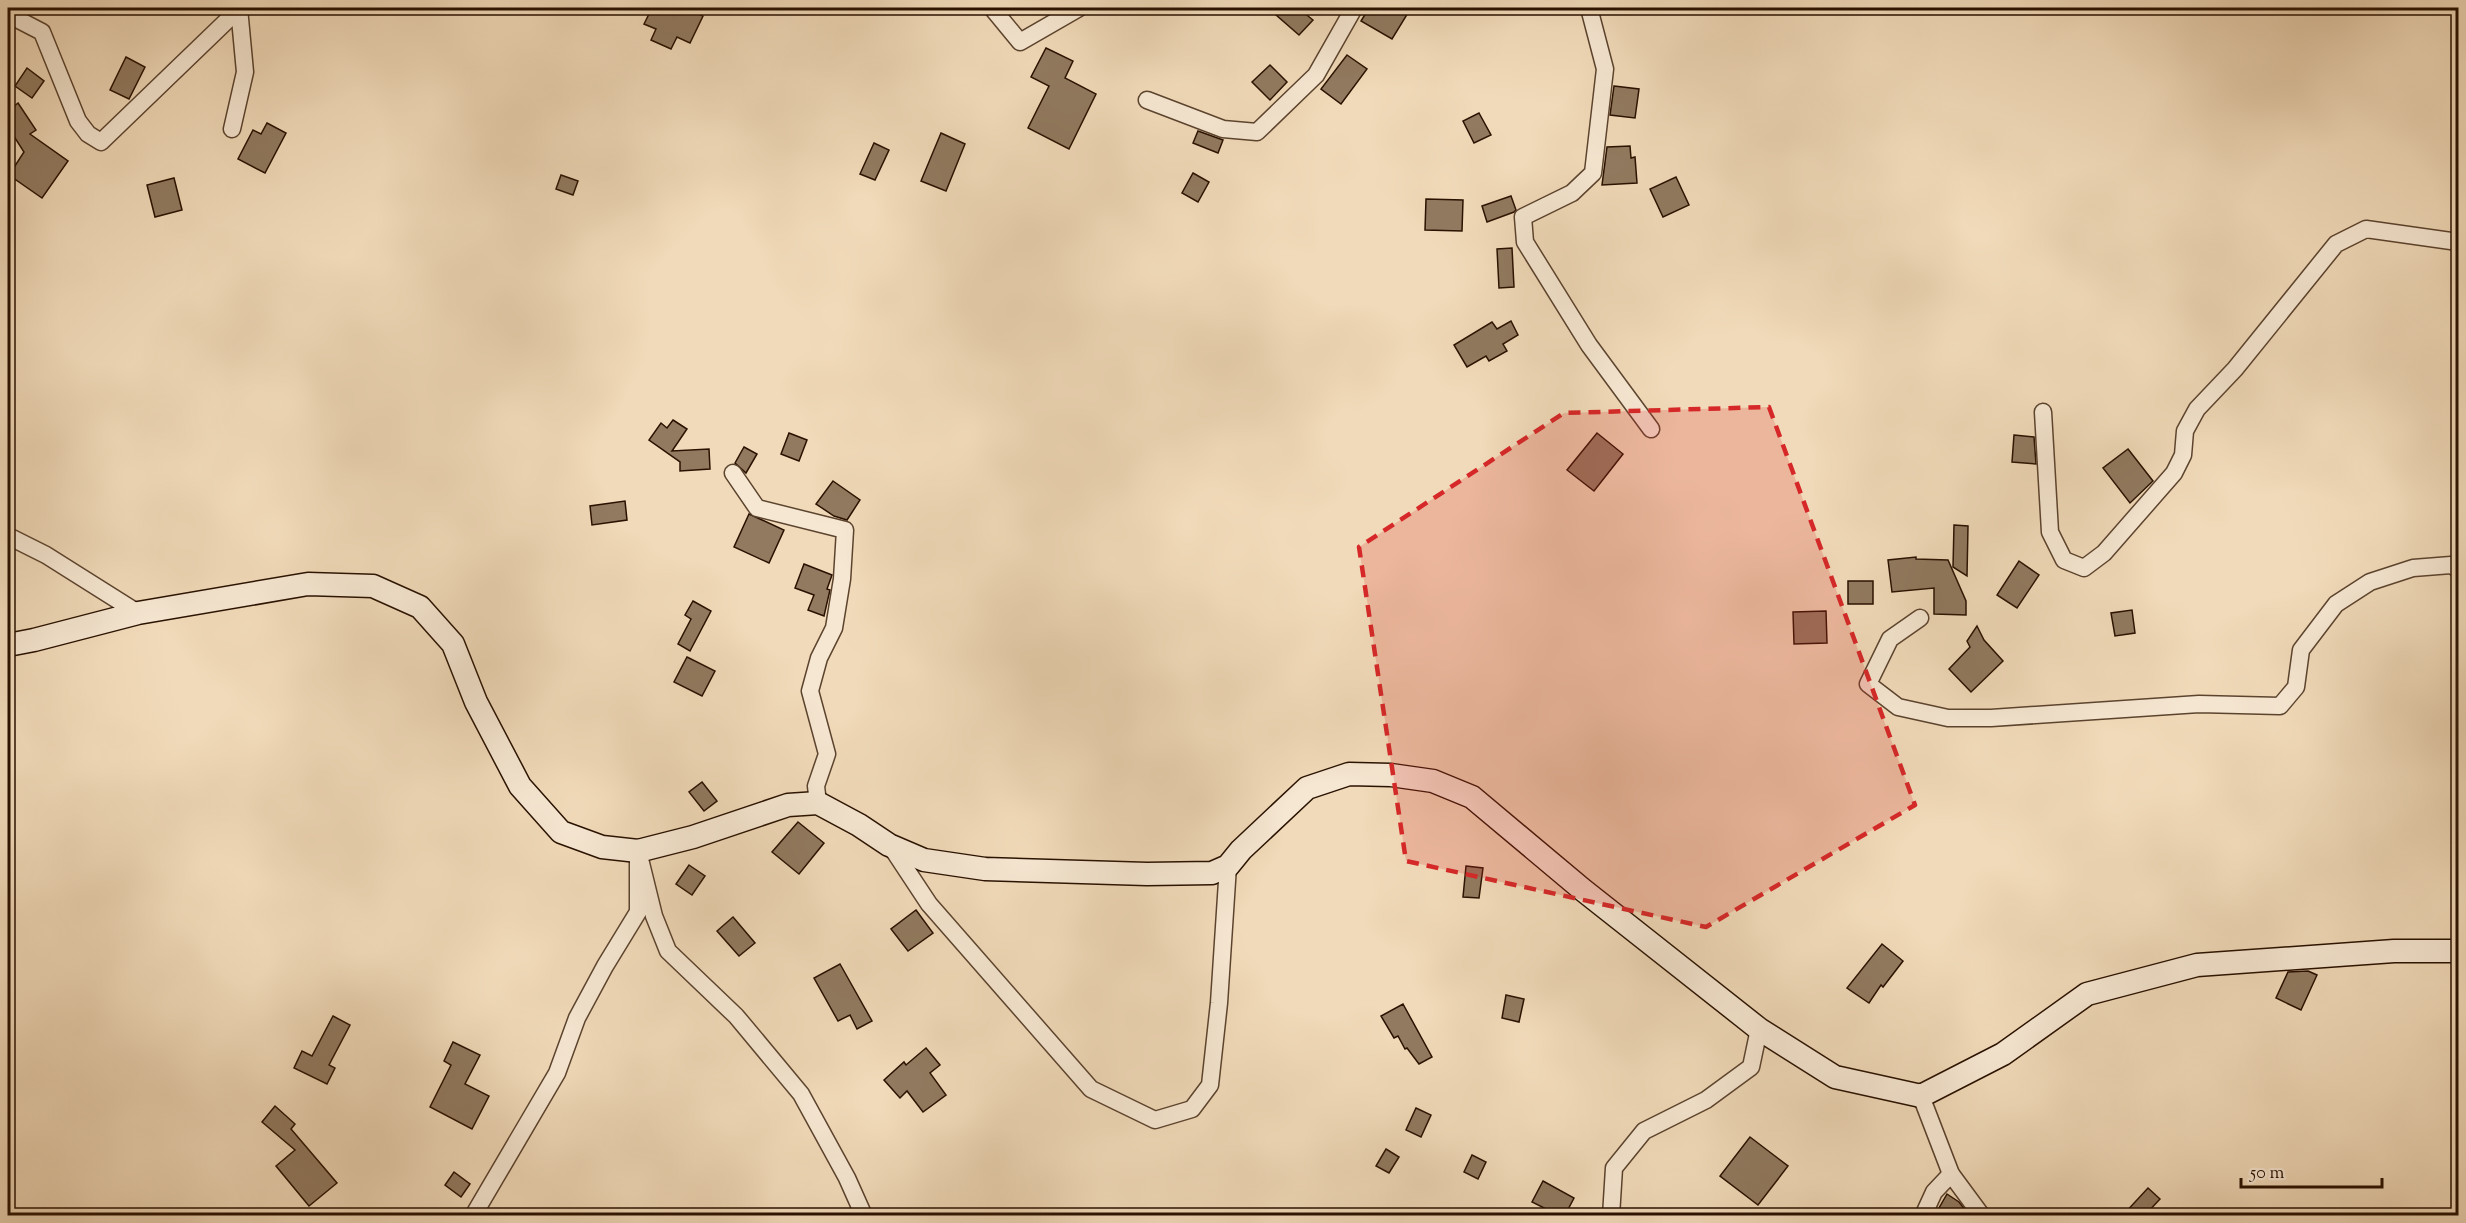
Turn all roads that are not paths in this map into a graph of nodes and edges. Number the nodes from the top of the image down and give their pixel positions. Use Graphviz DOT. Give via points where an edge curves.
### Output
graph roads {
  1 [pos="239,8"];
  2 [pos="992,8"];
  3 [pos="1078,8"];
  4 [pos="1354,8"];
  5 [pos="1589,8"];
  6 [pos="8,18"];
  7 [pos="1147,100"];
  8 [pos="232,129"];
  9 [pos="2458,242"];
  10 [pos="2043,412"];
  11 [pos="1651,429"];
  12 [pos="733,473"];
  13 [pos="8,536"];
  14 [pos="2458,569"];
  15 [pos="138,613"];
  16 [pos="1920,618"];
  17 [pos="8,645"];
  18 [pos="818,803"];
  19 [pos="889,845"];
  20 [pos="638,851"];
  21 [pos="1228,867"];
  22 [pos="2458,951"];
  23 [pos="1759,1029"];
  24 [pos="1921,1096"];
  25 [pos="1951,1174"];
  26 [pos="473,1215"];
  27 [pos="864,1215"];
  28 [pos="1611,1215"];
  29 [pos="1923,1215"];
  30 [pos="1982,1215"];
  1 -- 6 [label="street" via="101,142 78,121 42,32 13,16"];
  1 -- 8 [label="street" via="245,72"];
  2 -- 3 [label="street" via="1020,42"];
  4 -- 7 [label="street" via="1316,75 1257,132 1223,129"];
  5 -- 11 [label="street" via="1605,69 1593,173 1572,193 1523,217 1525,242 1590,345"];
  9 -- 10 [label="street" via="2366,229 2336,244 2235,369 2197,409 2185,431 2183,455 2174,473 2104,553 2084,568 2064,560 2050,532"];
  12 -- 18 [label="street" via="757,508 845,530 834,628 819,657 810,691 827,754 816,786"];
  13 -- 15 [label="street" via="46,555"];
  14 -- 16 [label="street" via="2451,564 2413,568 2370,582 2336,604 2301,650 2296,687 2280,706 2199,704 1991,718 1948,718 1898,707 1868,684 1890,639"];
  15 -- 17 [label="street"];
  15 -- 20 [label="street" via="308,584 374,586 420,608 453,644 476,702 520,786 561,832 602,847"];
  18 -- 19 [label="street"];
  18 -- 20 [label="street" via="788,805"];
  19 -- 21 [label="street" via="924,860 985,869 1147,874 1212,873"];
  19 -- 21 [label="street" via="929,904 1091,1089 1155,1120 1192,1109 1210,1085"];
  20 -- 26 [label="street" via="638,912 577,1018 557,1073"];
  20 -- 27 [label="street" via="654,916 668,951 736,1016 801,1094"];
  21 -- 23 [label="street" via="1307,788 1350,774 1433,781 1472,797"];
  22 -- 24 [label="street" via="2394,951 2197,965 2087,994 2003,1054"];
  23 -- 24 [label="street" via="1835,1077"];
  23 -- 28 [label="street" via="1751,1067 1706,1100 1644,1131 1614,1168"];
  24 -- 25 [label="street"];
  25 -- 29 [label="street" via="1935,1191"];
  25 -- 30 [label="street"];
}
